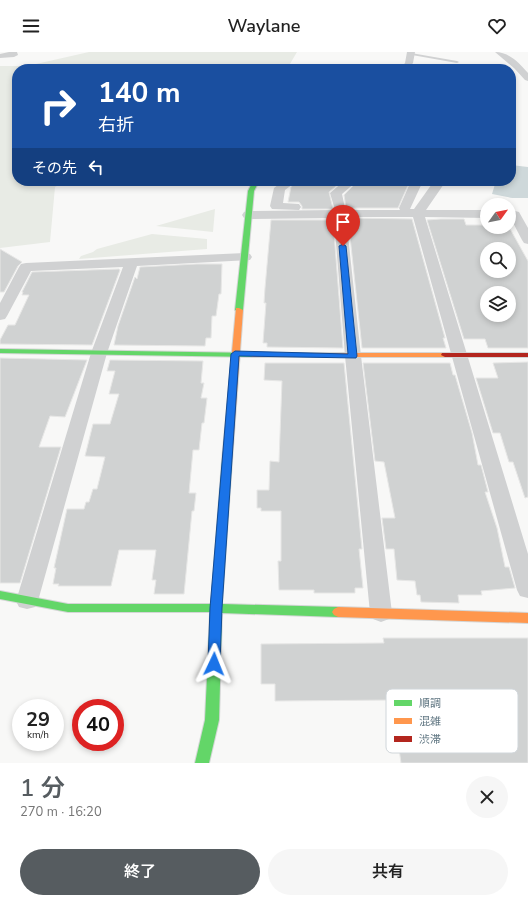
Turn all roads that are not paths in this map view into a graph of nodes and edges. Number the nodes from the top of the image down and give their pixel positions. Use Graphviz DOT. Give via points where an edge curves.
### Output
graph roads {
  1 [pos="13,52"];
  2 [pos="499,52"];
  3 [pos="412,53"];
  4 [pos="0,56"];
  5 [pos="457,62"];
  6 [pos="409,64"];
  7 [pos="514,64"];
  8 [pos="516,65"];
  9 [pos="528,78"];
  10 [pos="254,186"];
  11 [pos="283,186"];
  12 [pos="345,186"];
  13 [pos="416,186"];
  14 [pos="435,186"];
  15 [pos="339,211"];
  16 [pos="412,212"];
  17 [pos="480,214"];
  18 [pos="248,215"];
  19 [pos="517,215"];
  20 [pos="528,240"];
  21 [pos="245,257"];
  22 [pos="131,263"];
  23 [pos="4,300"];
  24 [pos="0,316"];
  25 [pos="0,351"];
  26 [pos="99,353"];
  27 [pos="235,354"];
  28 [pos="460,355"];
  29 [pos="528,355"];
  30 [pos="353,356"];
  31 [pos="528,590"];
  32 [pos="0,596"];
  33 [pos="27,601"];
  34 [pos="216,608"];
  35 [pos="382,613"];
  36 [pos="528,618"];
  37 [pos="202,763"];
  1 -- 4 [label="street" via="10,56"];
  2 -- 7 [label="street"];
  3 -- 5 [label="lane"];
  3 -- 6 [label="street"];
  8 -- 9 [label="street"];
  10 -- 18 [label="street"];
  11 -- 15 [label="street" via="280,188 276,206"];
  12 -- 15 [label="street" via="336,193"];
  13 -- 16 [label="street"];
  14 -- 16 [label="street"];
  15 -- 16 [label="street"];
  15 -- 18 [label="street"];
  15 -- 30 [label="street"];
  16 -- 17 [label="street"];
  16 -- 28 [label="street"];
  18 -- 21 [label="street"];
  19 -- 20 [label="street"];
  21 -- 22 [label="street"];
  21 -- 27 [label="street"];
  22 -- 23 [label="street" via="26,267"];
  22 -- 26 [label="street"];
  23 -- 24 [label="street"];
  25 -- 26 [label="street"];
  26 -- 27 [label="street"];
  26 -- 33 [label="street"];
  27 -- 30 [label="street"];
  27 -- 34 [label="street"];
  28 -- 29 [label="street"];
  28 -- 30 [label="street"];
  28 -- 31 [label="street"];
  30 -- 35 [label="street"];
  32 -- 33 [label="street"];
  33 -- 34 [label="street" via="68,608"];
  34 -- 35 [label="street"];
  34 -- 37 [label="street" via="212,720"];
  35 -- 36 [label="street"];
}
